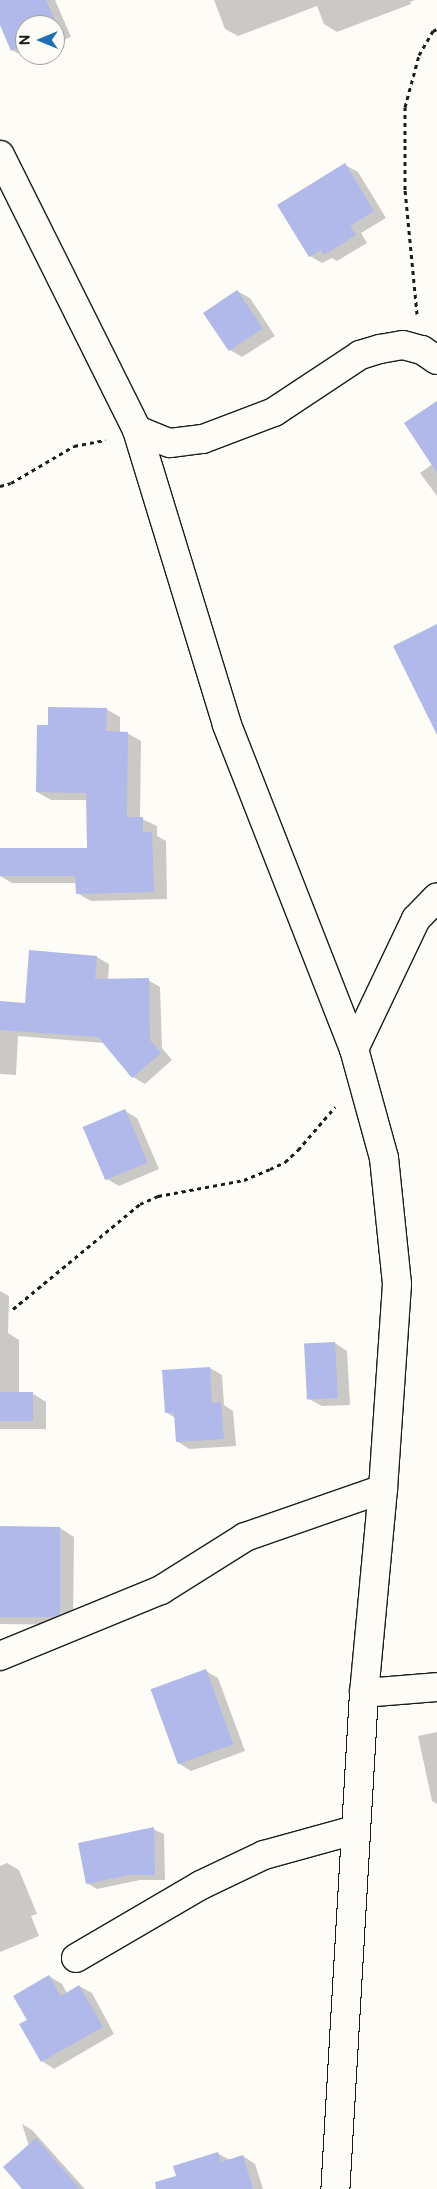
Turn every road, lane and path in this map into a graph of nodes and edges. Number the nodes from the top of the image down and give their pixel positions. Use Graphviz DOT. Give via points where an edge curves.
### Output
graph roads {
  1 [pos="437,29"];
  2 [pos="0,156"];
  3 [pos="429,355"];
  4 [pos="140,440"];
  5 [pos="0,486"];
  6 [pos="437,897"];
  7 [pos="354,1049"];
  8 [pos="362,1077"];
  9 [pos="13,1309"];
  10 [pos="383,1489"];
  11 [pos="0,1656"];
  12 [pos="437,1687"];
  13 [pos="364,1693"];
  14 [pos="355,1830"];
  15 [pos="76,1958"];
  16 [pos="335,2189"];
  1 -- 3 [label="path" via="419,55 405,107 405,190"];
  2 -- 4 [label="street"];
  3 -- 4 [label="street" via="403,345 380,349 360,355 274,412 203,439 170,443"];
  4 -- 5 [label="path" via="114,439 74,446 11,483"];
  4 -- 7 [label="street" via="227,725"];
  6 -- 7 [label="street" via="416,920"];
  7 -- 8 [label="street"];
  8 -- 9 [label="path" via="285,1162 244,1180 158,1196 140,1204"];
  8 -- 10 [label="street" via="384,1158 397,1284"];
  10 -- 11 [label="street" via="245,1537 161,1590"];
  10 -- 13 [label="street"];
  12 -- 13 [label="street"];
  13 -- 14 [label="street"];
  14 -- 15 [label="street" via="264,1855 201,1885"];
  14 -- 16 [label="street"];
}
